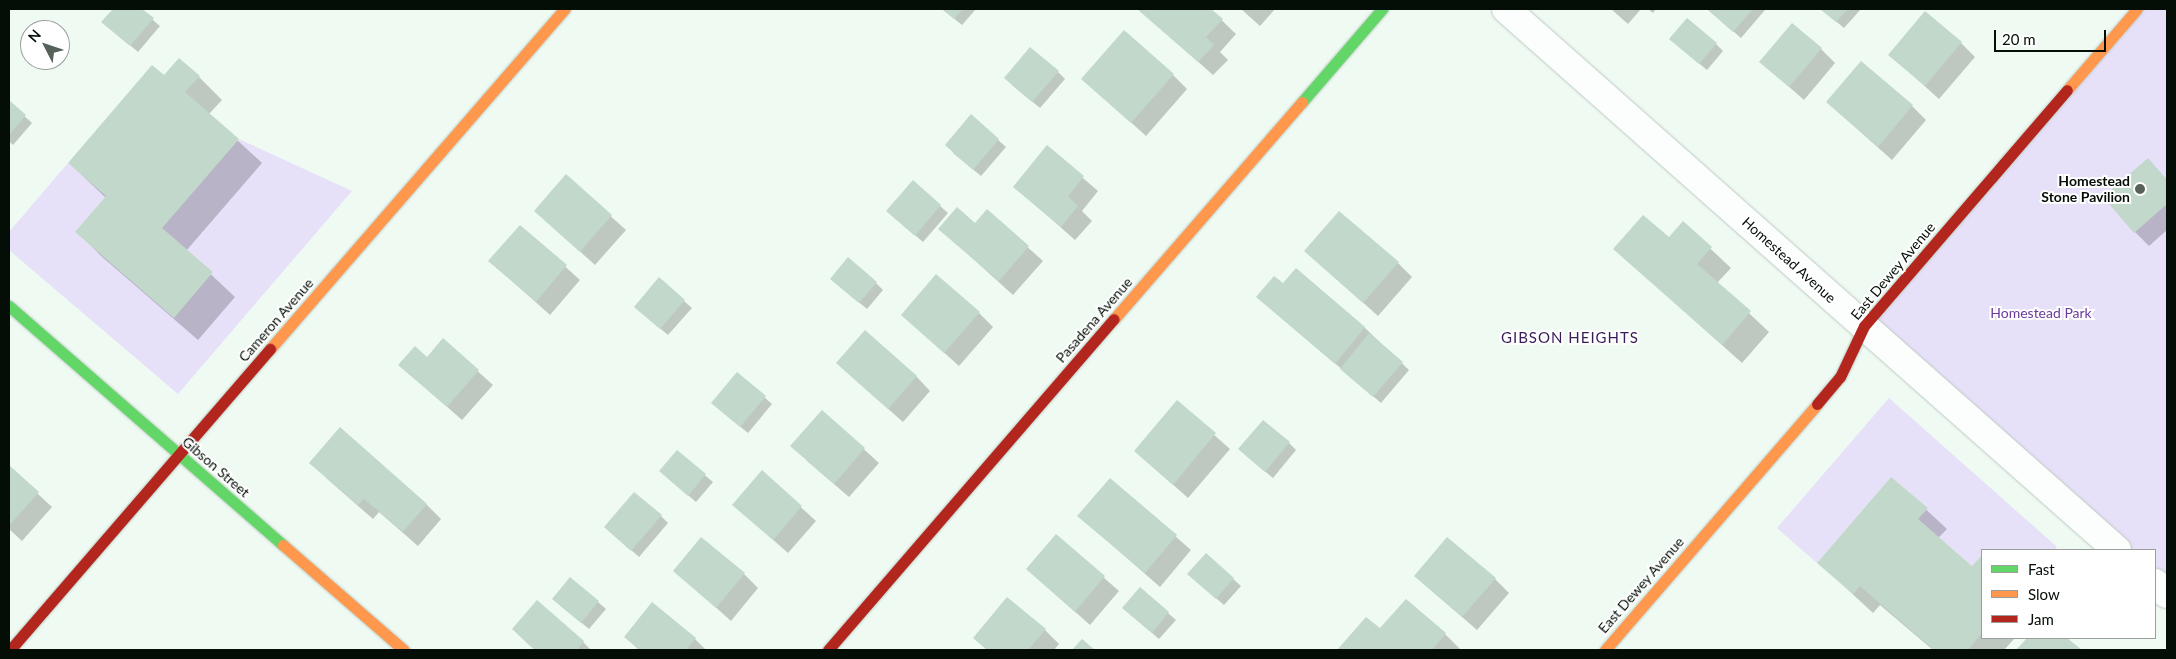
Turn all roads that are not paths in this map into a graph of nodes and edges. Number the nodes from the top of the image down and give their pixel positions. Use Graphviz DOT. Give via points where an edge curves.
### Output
graph roads {
  1 [pos="565,9"];
  2 [pos="1382,9"];
  3 [pos="1506,9"];
  4 [pos="2137,9"];
  5 [pos="9,306"];
  6 [pos="1864,326"];
  7 [pos="179,454"];
  8 [pos="2117,549"];
  9 [pos="2156,584"];
  10 [pos="2167,594"];
  11 [pos="10,650"];
  12 [pos="404,650"];
  13 [pos="828,650"];
  14 [pos="1605,650"];
  1 -- 7 [label="street, Cameron Avenue"];
  2 -- 13 [label="street, Pasadena Avenue"];
  3 -- 6 [label="street, Homestead Avenue"];
  4 -- 6 [label="street, East Dewey Avenue"];
  5 -- 7 [label="street, Gibson Street"];
  6 -- 8 [label="street, Homestead Avenue"];
  6 -- 14 [label="street, East Dewey Avenue" via="1840,377"];
  7 -- 11 [label="street, Cameron Avenue"];
  7 -- 12 [label="street, Gibson Street"];
  9 -- 10 [label="street"];
}
